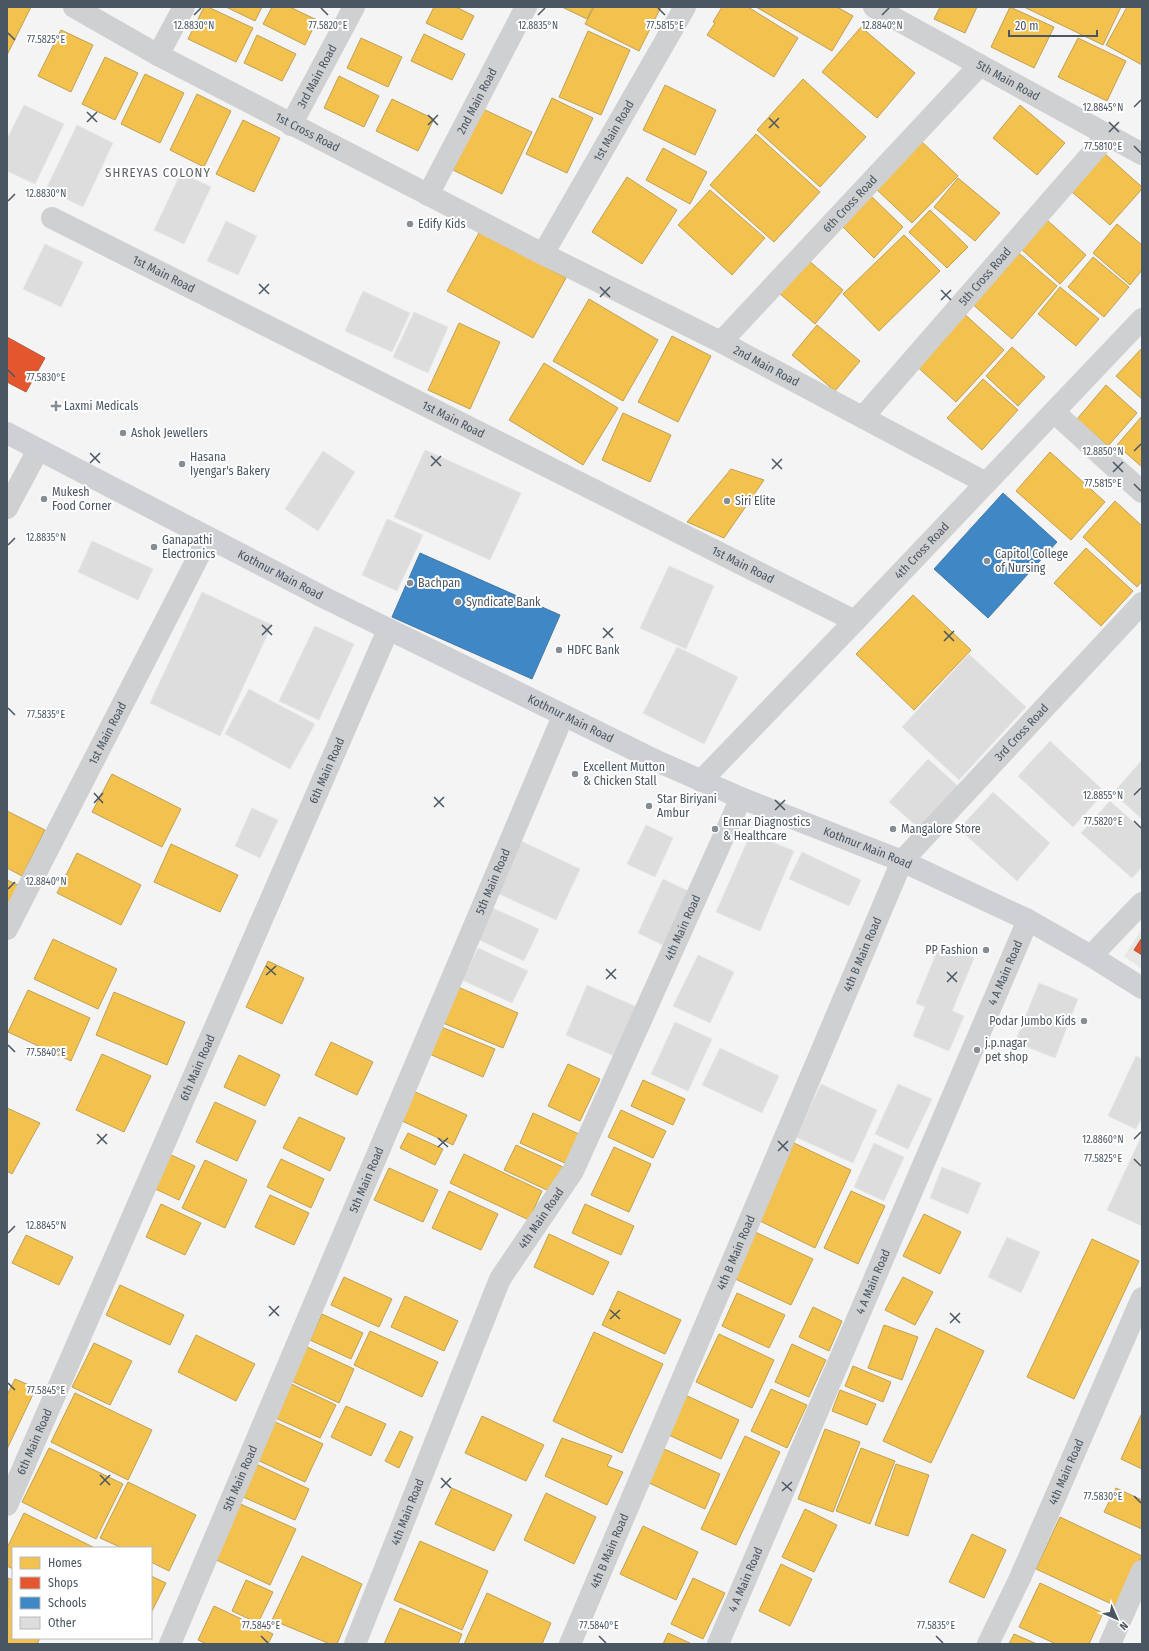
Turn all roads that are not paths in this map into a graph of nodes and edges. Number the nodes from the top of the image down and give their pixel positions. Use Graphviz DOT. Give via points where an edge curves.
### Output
graph roads {
  1 [pos="74,7"];
  2 [pos="184,7"];
  3 [pos="354,7"];
  4 [pos="526,7"];
  5 [pos="685,7"];
  6 [pos="874,7"];
  7 [pos="158,55"];
  8 [pos="980,65"];
  9 [pos="292,124"];
  10 [pos="1108,135"];
  11 [pos="1142,154"];
  12 [pos="428,195"];
  13 [pos="52,218"];
  14 [pos="543,254"];
  15 [pos="1142,319"];
  16 [pos="720,342"];
  17 [pos="1054,412"];
  18 [pos="863,417"];
  19 [pos="7,433"];
  20 [pos="38,450"];
  21 [pos="986,483"];
  22 [pos="1142,492"];
  23 [pos="7,508"];
  24 [pos="208,538"];
  25 [pos="1142,604"];
  26 [pos="855,621"];
  27 [pos="388,630"];
  28 [pos="563,716"];
  29 [pos="701,781"];
  30 [pos="741,798"];
  31 [pos="902,861"];
  32 [pos="1142,903"];
  33 [pos="1028,920"];
  34 [pos="7,929"];
  35 [pos="1091,956"];
  36 [pos="1142,988"];
  37 [pos="1142,1298"];
  38 [pos="7,1505"];
  39 [pos="1142,1571"];
  40 [pos="170,1644"];
  41 [pos="355,1644"];
  42 [pos="570,1644"];
  43 [pos="718,1644"];
  44 [pos="988,1644"];
  45 [pos="1110,1644"];
  1 -- 7 [label="street, 1st Cross Road"];
  2 -- 7 [label="street"];
  3 -- 9 [label="street, 3rd Main Road"];
  4 -- 12 [label="street, 2nd Main Road"];
  5 -- 14 [label="street, 1st Main Road"];
  6 -- 8 [label="street, 5th Main Road"];
  7 -- 9 [label="street, 1st Cross Road"];
  8 -- 10 [label="street, 5th Main Road"];
  8 -- 16 [label="street, 6th Cross Road"];
  9 -- 12 [label="street, 1st Cross Road"];
  10 -- 11 [label="street, 5th Main Road"];
  10 -- 18 [label="street, 5th Cross Road"];
  12 -- 14 [label="street, 1st Cross Road"];
  13 -- 26 [label="street, 1st Main Road"];
  14 -- 16 [label="street, 2nd Main Road"];
  15 -- 17 [label="street, 4th Cross Road"];
  16 -- 18 [label="street, 2nd Main Road"];
  17 -- 21 [label="street, 4th Cross Road"];
  17 -- 22 [label="street"];
  18 -- 21 [label="street, 2nd Main Road"];
  19 -- 20 [label="main road, Kothnur Main Road"];
  20 -- 23 [label="street"];
  20 -- 24 [label="main road, Kothnur Main Road"];
  21 -- 26 [label="street, 4th Cross Road"];
  24 -- 27 [label="main road, Kothnur Main Road"];
  24 -- 34 [label="street, 1st Main Road"];
  25 -- 31 [label="street, 3rd Cross Road"];
  26 -- 29 [label="street, 4th Cross Road"];
  27 -- 28 [label="main road, Kothnur Main Road"];
  27 -- 38 [label="street, 6th Main Road"];
  28 -- 29 [label="main road, Kothnur Main Road"];
  28 -- 40 [label="street, 5th Main Road"];
  29 -- 30 [label="main road, Kothnur Main Road"];
  30 -- 31 [label="main road, Kothnur Main Road"];
  30 -- 41 [label="street, 4th Main Road" via="573,1171 500,1279"];
  31 -- 33 [label="main road, Kothnur Main Road"];
  31 -- 42 [label="street, 4th B Main Road"];
  32 -- 35 [label="street"];
  33 -- 35 [label="main road, Kothnur Main Road"];
  33 -- 43 [label="street, 4 A Main Road"];
  35 -- 36 [label="main road, Kothnur Main Road"];
  37 -- 44 [label="street, 4th Main Road" via="1023,1571"];
  39 -- 45 [label="street"];
}
